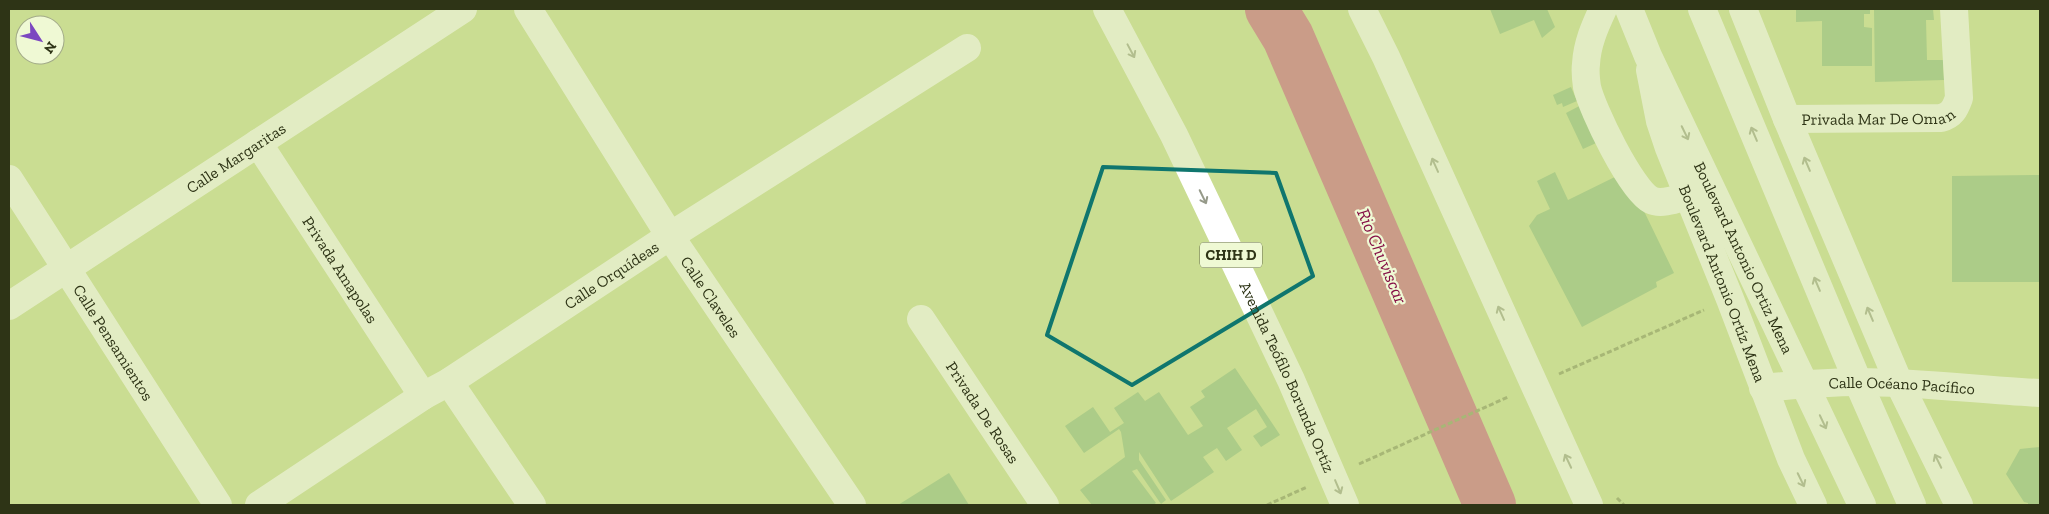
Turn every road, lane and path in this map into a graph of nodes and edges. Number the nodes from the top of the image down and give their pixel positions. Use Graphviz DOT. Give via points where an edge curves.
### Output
graph roads {
  1 [pos="463,9"];
  2 [pos="528,9"];
  3 [pos="1107,9"];
  4 [pos="1362,9"];
  5 [pos="1603,9"];
  6 [pos="1629,9"];
  7 [pos="1702,9"];
  8 [pos="1743,9"];
  9 [pos="1954,9"];
  10 [pos="967,48"];
  11 [pos="1648,56"];
  12 [pos="1788,119"];
  13 [pos="258,143"];
  14 [pos="9,179"];
  15 [pos="1688,196"];
  16 [pos="670,236"];
  17 [pos="67,268"];
  18 [pos="1730,299"];
  19 [pos="9,306"];
  20 [pos="921,319"];
  21 [pos="1554,376"];
  22 [pos="448,382"];
  23 [pos="1858,382"];
  24 [pos="1899,383"];
  25 [pos="1805,384"];
  26 [pos="1763,388"];
  27 [pos="2040,393"];
  28 [pos="423,396"];
  29 [pos="1509,396"];
  30 [pos="1357,465"];
  31 [pos="1312,485"];
  32 [pos="218,505"];
  33 [pos="259,505"];
  34 [pos="532,505"];
  35 [pos="852,505"];
  36 [pos="1045,505"];
  37 [pos="1267,505"];
  38 [pos="1345,505"];
  39 [pos="1589,505"];
  40 [pos="1813,505"];
  41 [pos="1862,505"];
  42 [pos="1912,505"];
  43 [pos="1959,505"];
  1 -- 13 [label="street, Calle Margaritas"];
  2 -- 16 [label="street, Calle Claveles"];
  3 -- 38 [label="street, Avenida Teófilo Borunda Ortíz / CHIH D, one-way" via="1174,135 1292,380"];
  39 -- 4 [label="street, one-way"];
  5 -- 15 [label="street" via="1588,46 1586,65 1588,87 1602,125 1642,194 1652,201 1665,202"];
  6 -- 11 [label="street, Boulevard Antonio Ortiz Mena"];
  23 -- 7 [label="street, one-way"];
  8 -- 12 [label="street"];
  9 -- 12 [label="street, Privada Mar De Oman" via="1959,98 1950,116"];
  10 -- 16 [label="street, Calle Orquídeas"];
  11 -- 15 [label="street, Boulevard Antonio Ortíz Mena" via="1660,121"];
  11 -- 25 [label="street, Boulevard Antonio Ortiz Mena, one-way"];
  24 -- 12 [label="street, one-way"];
  13 -- 17 [label="street, Calle Margaritas"];
  13 -- 28 [label="street, Privada Amapolas"];
  14 -- 17 [label="street, Calle Pensamientos"];
  15 -- 18 [label="street, Boulevard Antonio Ortíz Mena"];
  16 -- 22 [label="street, Calle Orquídeas"];
  16 -- 35 [label="street, Calle Claveles"];
  17 -- 19 [label="street, Calle Margaritas"];
  17 -- 32 [label="street, Calle Pensamientos"];
  18 -- 21 [label="path"];
  18 -- 26 [label="street, Boulevard Antonio Ortíz Mena"];
  20 -- 36 [label="street, Privada De Rosas"];
  22 -- 28 [label="street, Calle Orquídeas"];
  22 -- 34 [label="street"];
  23 -- 24 [label="street, Calle Océano Pacífico"];
  23 -- 25 [label="street, Calle Océano Pacífico"];
  23 -- 42 [label="street"];
  24 -- 27 [label="street, Calle Océano Pacífico"];
  43 -- 24 [label="street, one-way"];
  25 -- 26 [label="street, Calle Océano Pacífico"];
  25 -- 41 [label="street, Boulevard Antonio Ortiz Mena, one-way"];
  26 -- 40 [label="street, Boulevard Antonio Ortíz Mena, one-way"];
  28 -- 33 [label="street, Calle Orquídeas"];
  29 -- 30 [label="path"];
  31 -- 37 [label="path"];
}
